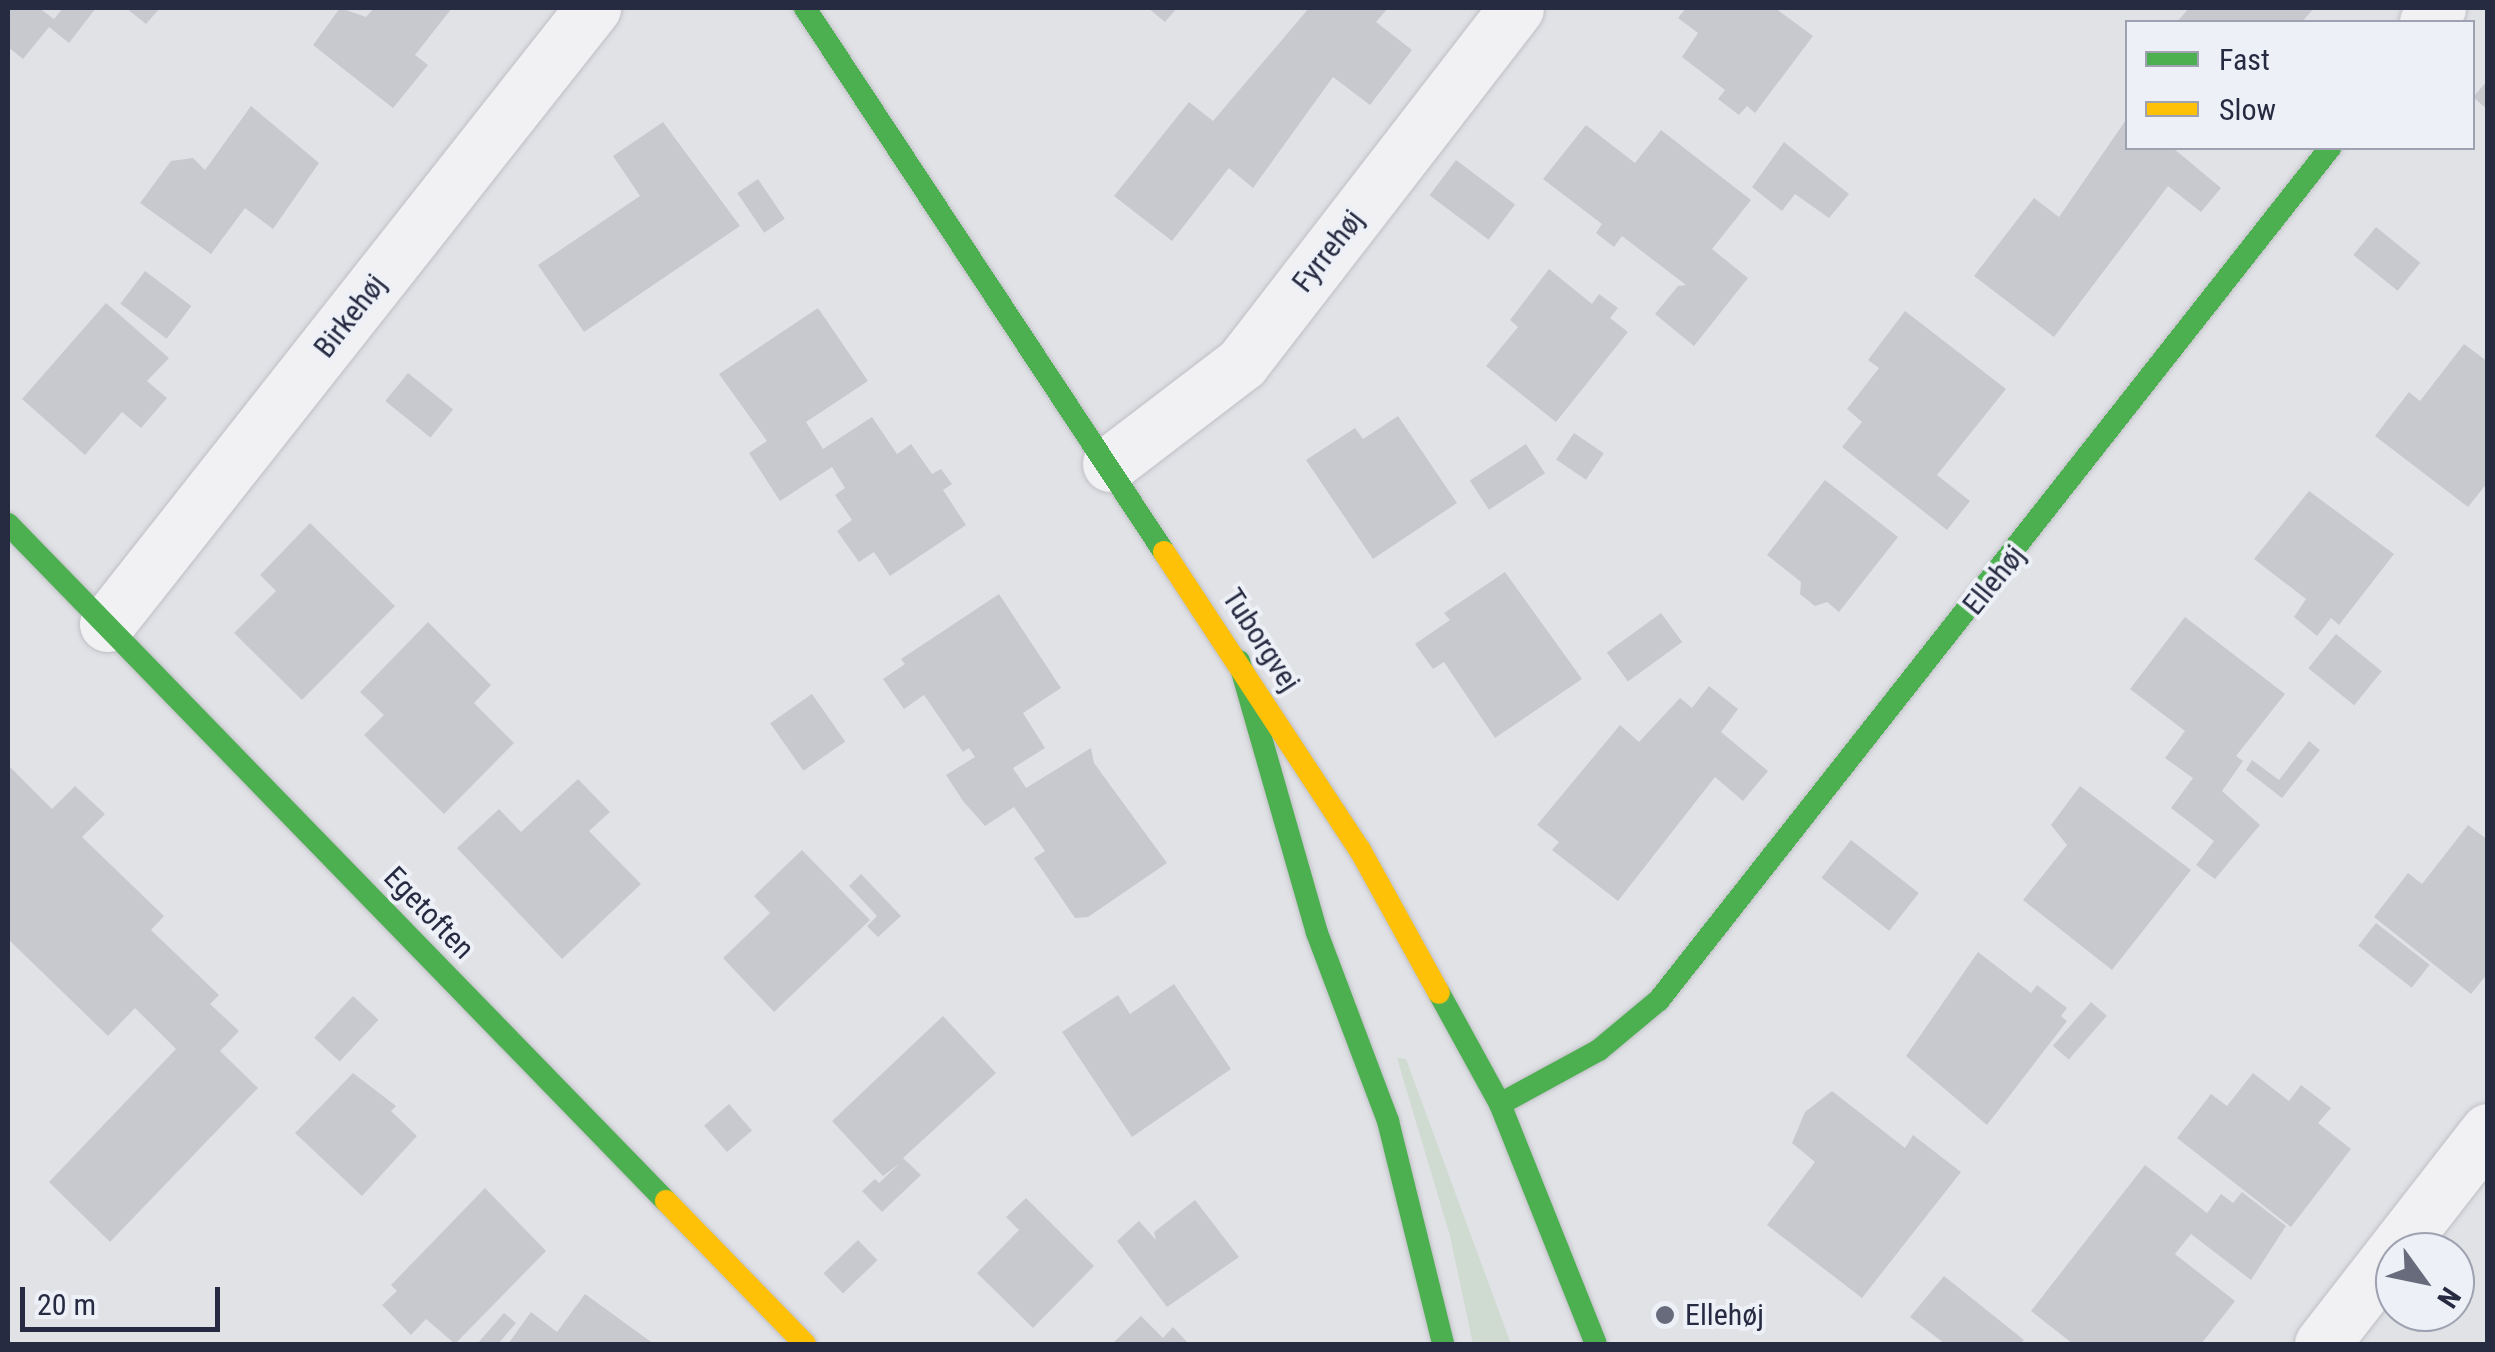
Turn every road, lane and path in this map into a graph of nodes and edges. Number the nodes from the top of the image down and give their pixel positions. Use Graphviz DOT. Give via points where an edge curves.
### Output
graph roads {
  1 [pos="593,8"];
  2 [pos="805,8"];
  3 [pos="1516,8"];
  4 [pos="2328,150"];
  5 [pos="1110,464"];
  6 [pos="8,524"];
  7 [pos="108,624"];
  8 [pos="1240,660"];
  9 [pos="1500,1104"];
  10 [pos="2488,1131"];
  11 [pos="806,1344"];
  12 [pos="1443,1344"];
  13 [pos="1596,1344"];
  14 [pos="2322,1344"];
  1 -- 7 [label="street, Birkehøj"];
  2 -- 5 [label="main road, Tuborgvej"];
  3 -- 5 [label="street, Fyrrehøj" via="1242,363"];
  4 -- 9 [label="main road, Ellehøj" via="1659,1000 1599,1050"];
  5 -- 8 [label="main road, Tuborgvej"];
  6 -- 7 [label="main road, Egetoften"];
  7 -- 11 [label="main road, Egetoften"];
  8 -- 9 [label="main road, Tuborgvej" via="1360,850"];
  8 -- 12 [label="main road" via="1316,934 1388,1121"];
  9 -- 13 [label="main road, Tuborgvej"];
  10 -- 14 [label="street"];
}
